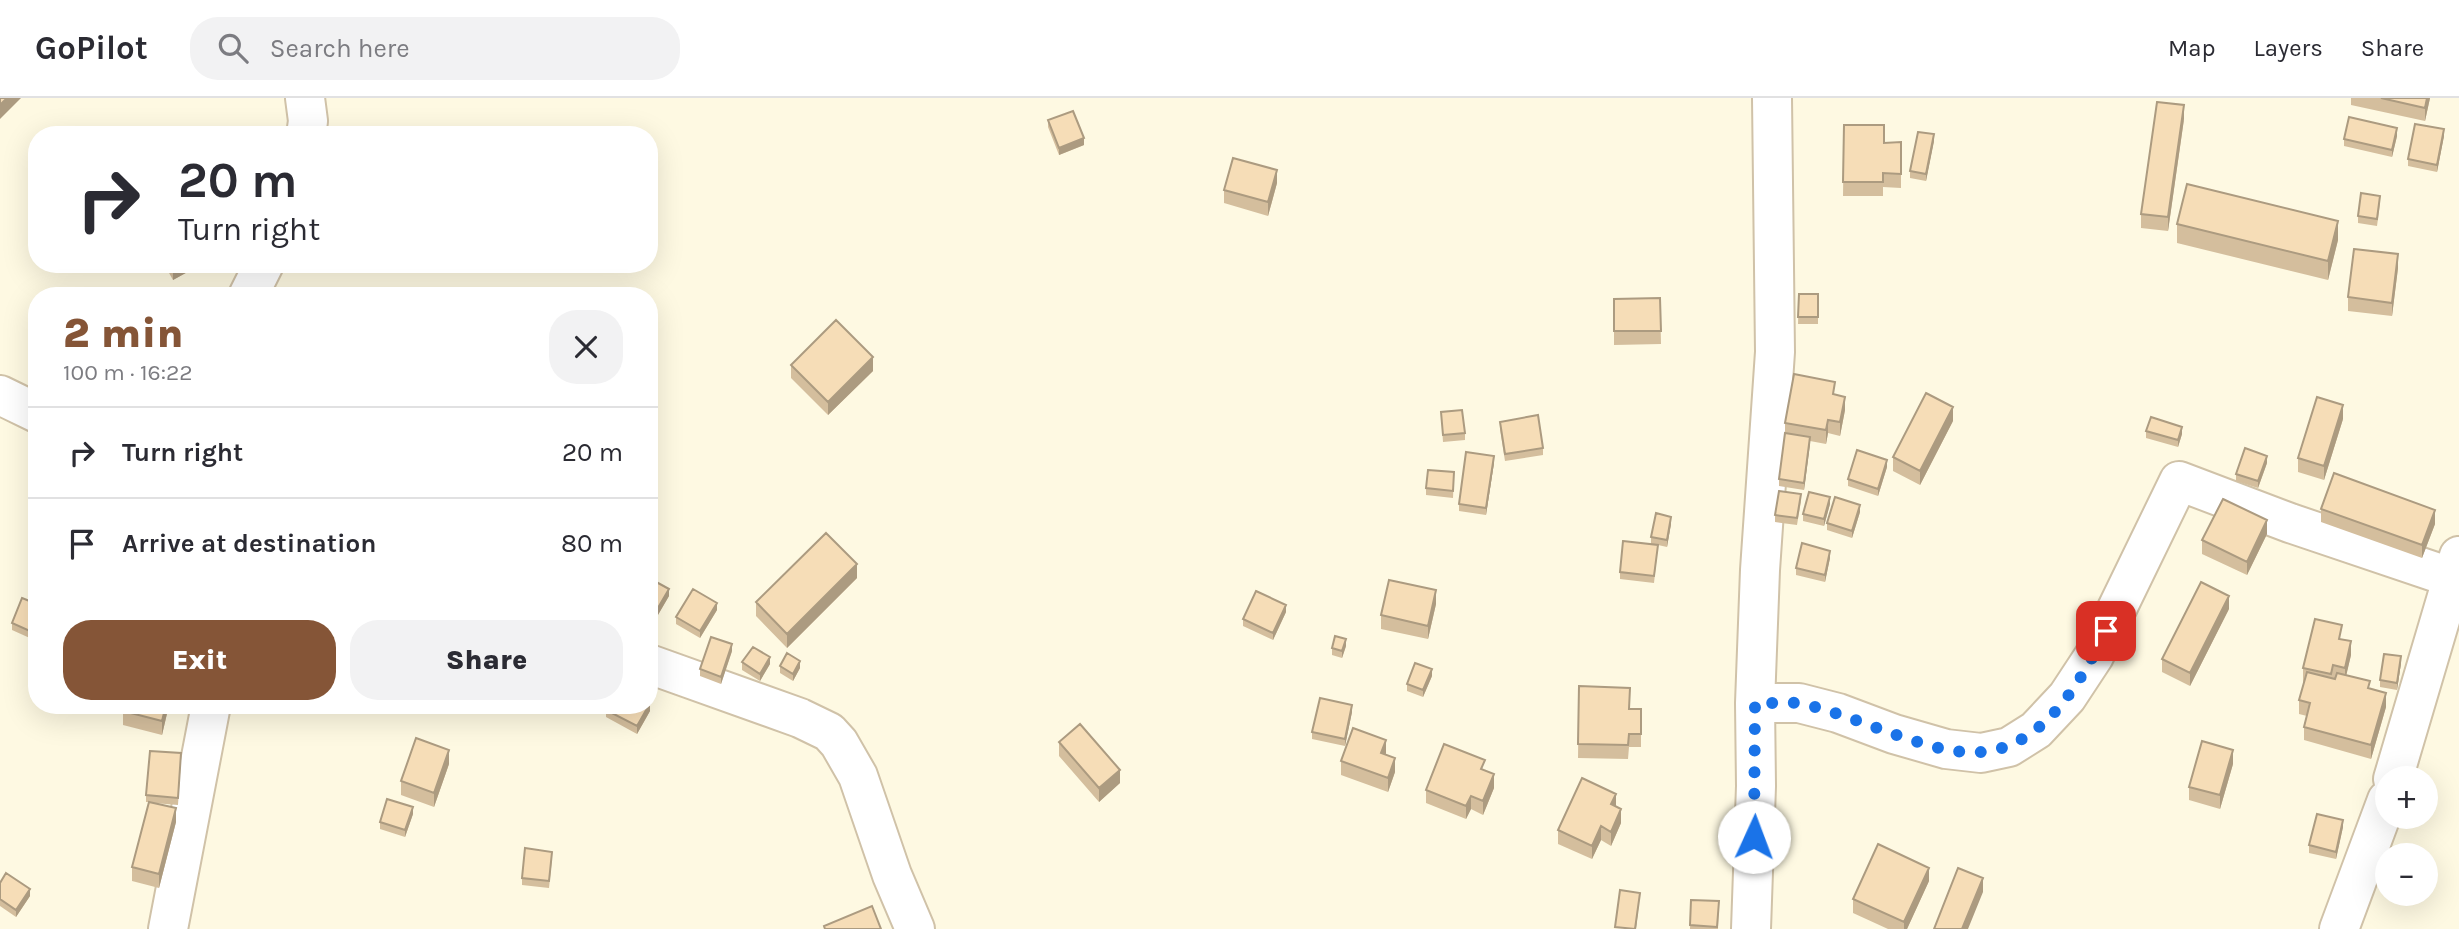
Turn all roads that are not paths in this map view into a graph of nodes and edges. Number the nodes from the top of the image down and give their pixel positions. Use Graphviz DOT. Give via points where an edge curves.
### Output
graph roads {
  1 [pos="305,98"];
  2 [pos="1772,98"];
  3 [pos="307,126"];
  4 [pos="0,395"];
  5 [pos="28,409"];
  6 [pos="2456,567"];
  7 [pos="658,667"];
  8 [pos="1755,703"];
  9 [pos="210,714"];
  10 [pos="2397,766"];
  11 [pos="2376,829"];
  12 [pos="167,929"];
  13 [pos="915,929"];
  14 [pos="1751,929"];
  15 [pos="2339,929"];
  1 -- 3 [label="street"];
  2 -- 8 [label="street" via="1775,352"];
  4 -- 5 [label="street"];
  6 -- 8 [label="street" via="2290,523 2179,481 2094,656 2067,697 2036,730 2009,747 1981,753 1946,749 1838,713 1799,704"];
  6 -- 10 [label="street"];
  7 -- 13 [label="street" via="829,732 858,776"];
  8 -- 14 [label="street"];
  9 -- 12 [label="street"];
  11 -- 15 [label="street"];
}
